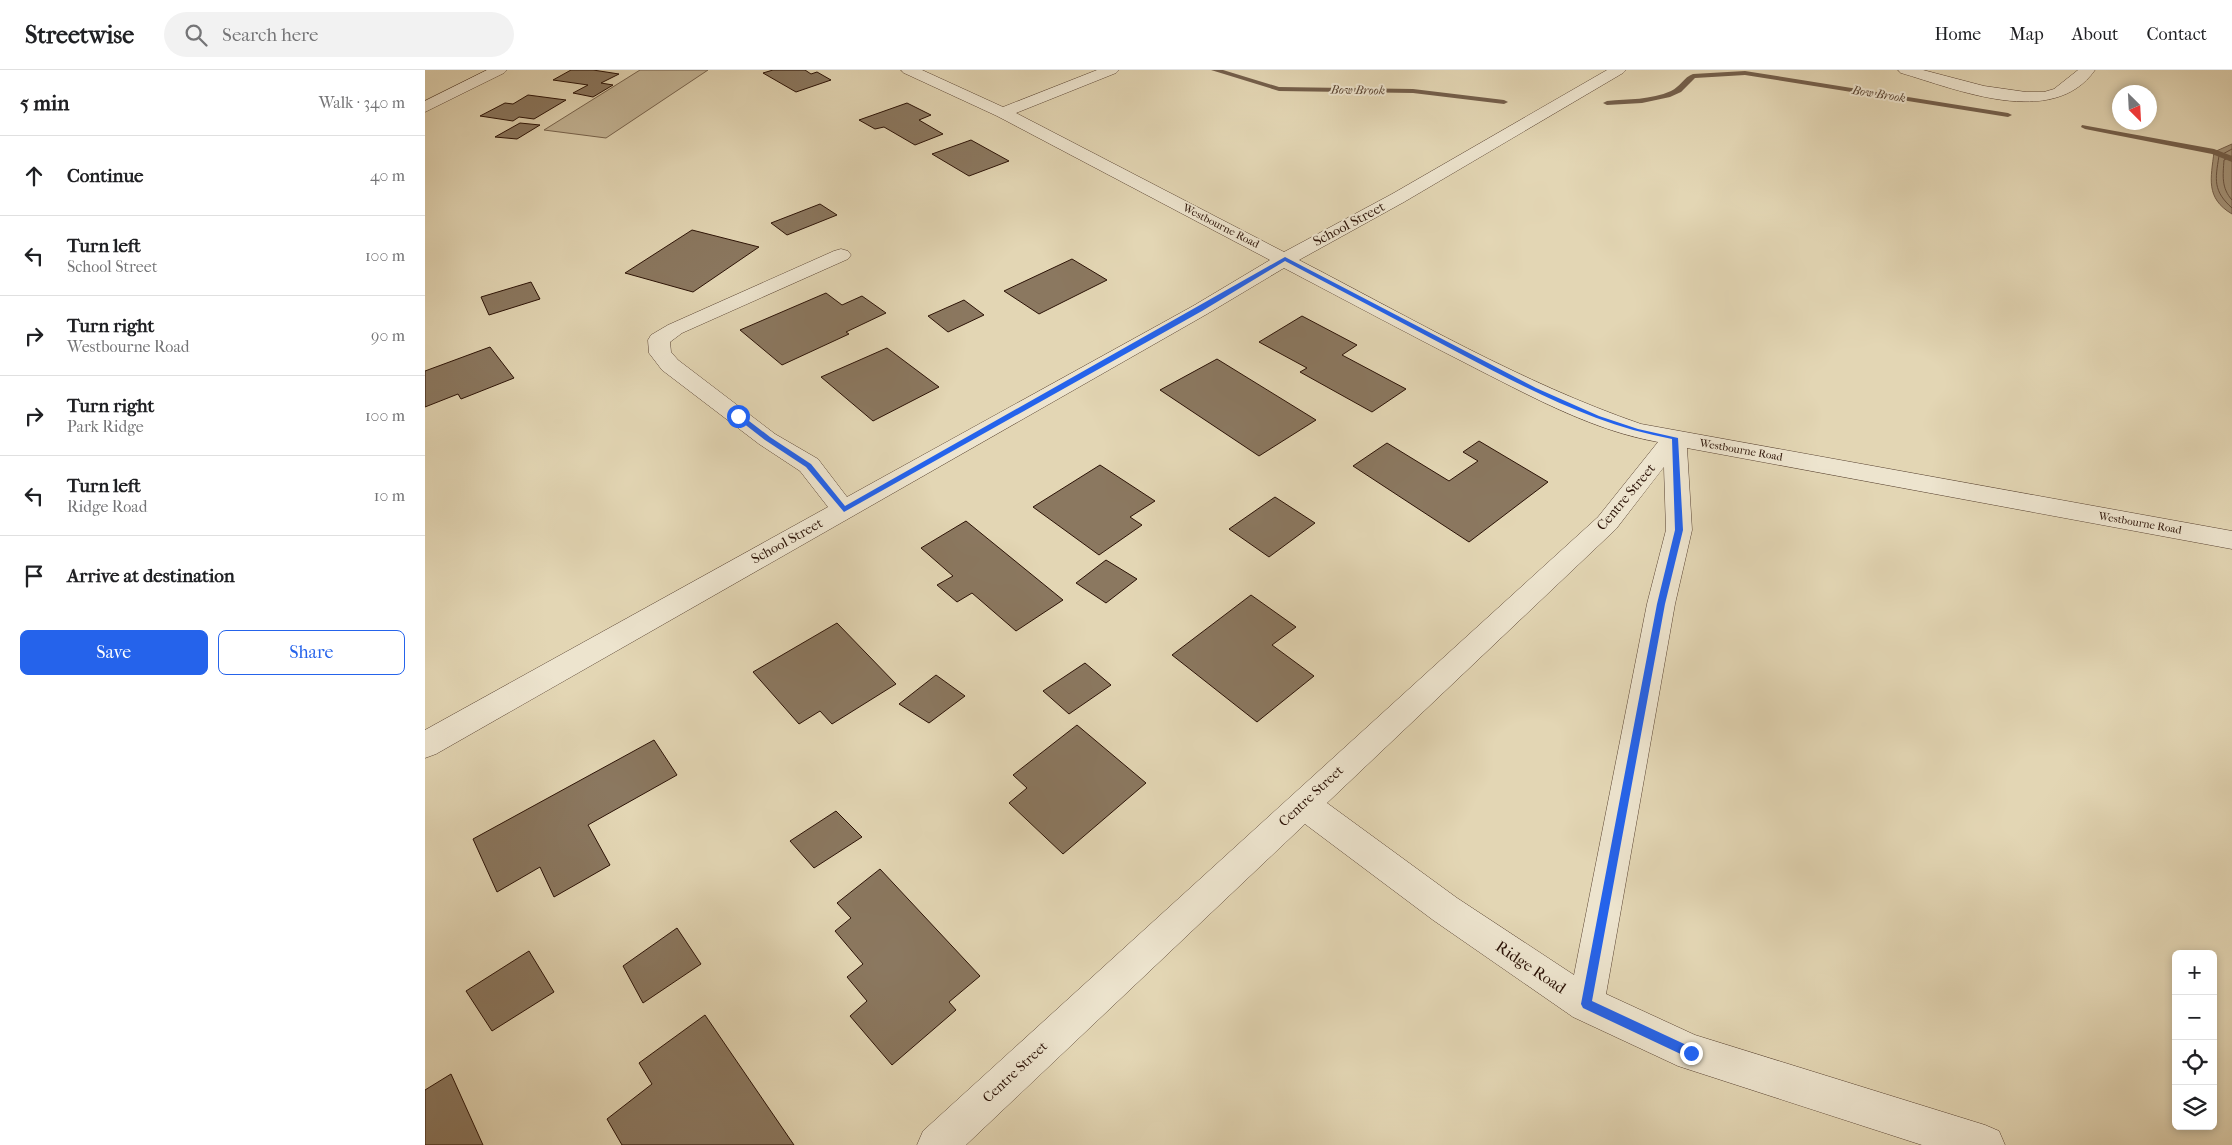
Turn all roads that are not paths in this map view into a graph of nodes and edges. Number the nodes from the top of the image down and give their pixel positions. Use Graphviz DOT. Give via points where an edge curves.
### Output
graph roads {
  1 [pos="499,70"];
  2 [pos="909,70"];
  3 [pos="1111,70"];
  4 [pos="1618,70"];
  5 [pos="1906,70"];
  6 [pos="2087,70"];
  7 [pos="425,107"];
  8 [pos="1003,113"];
  9 [pos="841,255"];
  10 [pos="1285,259"];
  11 [pos="1675,438"];
  12 [pos="844,510"];
  13 [pos="2232,540"];
  14 [pos="425,745"];
  15 [pos="1303,804"];
  16 [pos="1586,1004"];
  17 [pos="937,1145"];
  18 [pos="1985,1145"];
  1 -- 7 [label="street"];
  2 -- 8 [label="street, Westbourne Road"];
  3 -- 8 [label="street"];
  4 -- 10 [label="street, School Street" via="1398,198"];
  5 -- 6 [label="street" via="1989,92 2022,97 2059,92"];
  8 -- 10 [label="street, Westbourne Road"];
  9 -- 12 [label="street" via="659,340 660,353 670,365 767,439 809,466"];
  10 -- 11 [label="street, Westbourne Road" via="1534,390 1637,431"];
  10 -- 12 [label="street, School Street"];
  11 -- 13 [label="street, Westbourne Road"];
  11 -- 15 [label="street, Centre Street" via="1607,523"];
  11 -- 16 [label="street" via="1679,530 1661,604"];
  12 -- 14 [label="street, School Street"];
  15 -- 16 [label="street, Ridge Road" via="1445,910"];
  15 -- 17 [label="street, Centre Street"];
  16 -- 18 [label="street, Ridge Road" via="1691,1053"];
}
